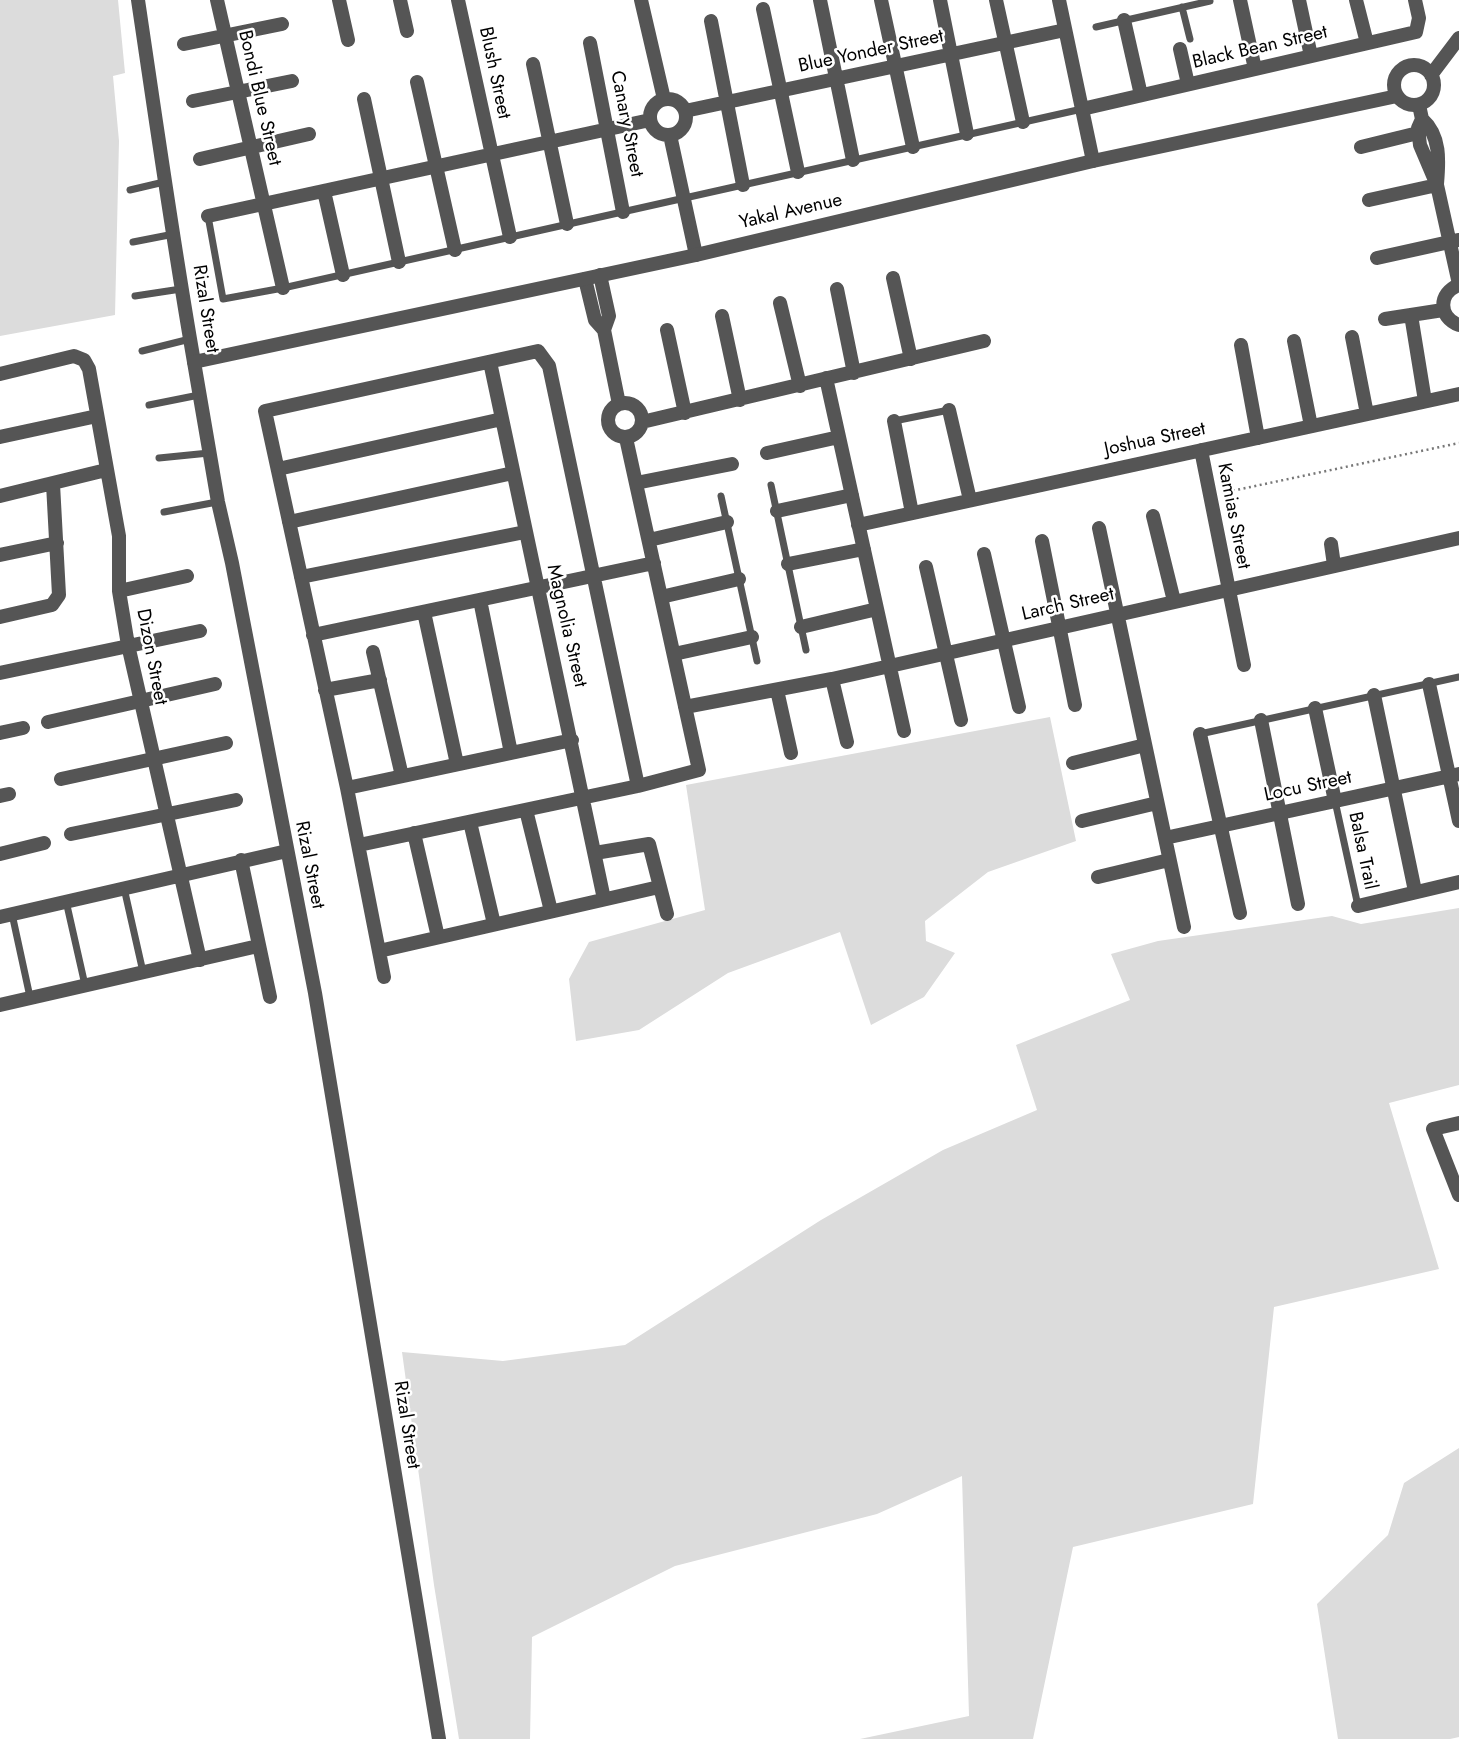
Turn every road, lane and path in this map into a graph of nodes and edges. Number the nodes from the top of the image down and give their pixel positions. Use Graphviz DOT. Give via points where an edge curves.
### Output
graph roads {
  1 [pos="138,0"];
  2 [pos="217,0"];
  3 [pos="339,0"];
  4 [pos="400,0"];
  5 [pos="458,0"];
  6 [pos="641,0"];
  7 [pos="820,0"];
  8 [pos="881,0"];
  9 [pos="940,0"];
  10 [pos="996,0"];
  11 [pos="1059,0"];
  12 [pos="1240,0"];
  13 [pos="1299,0"];
  14 [pos="1356,0"];
  15 [pos="1415,0"];
  16 [pos="1210,1"];
  17 [pos="1182,7"];
  18 [pos="763,9"];
  19 [pos="1125,20"];
  20 [pos="711,21"];
  21 [pos="282,24"];
  22 [pos="1096,27"];
  23 [pos="1066,30"];
  24 [pos="407,31"];
  25 [pos="225,36"];
  26 [pos="1459,38"];
  27 [pos="348,40"];
  28 [pos="1006,42"];
  29 [pos="590,43"];
  30 [pos="1367,43"];
  31 [pos="184,44"];
  32 [pos="1185,44"];
  33 [pos="951,54"];
  34 [pos="1311,56"];
  35 [pos="533,64"];
  36 [pos="895,66"];
  37 [pos="1255,69"];
  38 [pos="1431,75"];
  39 [pos="836,79"];
  40 [pos="292,81"];
  41 [pos="417,82"];
  42 [pos="1188,84"];
  43 [pos="780,91"];
  44 [pos="239,92"];
  45 [pos="1141,95"];
  46 [pos="1397,96"];
  47 [pos="364,99"];
  48 [pos="664,99"];
  49 [pos="193,101"];
  50 [pos="727,102"];
  51 [pos="1082,108"];
  52 [pos="685,111"];
  53 [pos="1420,119"];
  54 [pos="650,120"];
  55 [pos="1023,122"];
  56 [pos="608,130"];
  57 [pos="309,134"];
  58 [pos="967,134"];
  59 [pos="670,135"];
  60 [pos="549,142"];
  61 [pos="913,146"];
  62 [pos="251,148"];
  63 [pos="1361,148"];
  64 [pos="492,155"];
  65 [pos="200,159"];
  66 [pos="853,160"];
  67 [pos="1093,161"];
  68 [pos="436,167"];
  69 [pos="798,172"];
  70 [pos="381,178"];
  71 [pos="164,182"];
  72 [pos="743,185"];
  73 [pos="1437,186"];
  74 [pos="130,190"];
  75 [pos="324,191"];
  76 [pos="684,198"];
  77 [pos="1369,200"];
  78 [pos="264,204"];
  79 [pos="623,212"];
  80 [pos="208,216"];
  81 [pos="567,224"];
  82 [pos="175,234"];
  83 [pos="510,237"];
  84 [pos="1454,241"];
  85 [pos="133,242"];
  86 [pos="455,250"];
  87 [pos="696,255"];
  88 [pos="1377,258"];
  89 [pos="399,262"];
  90 [pos="343,275"];
  91 [pos="600,275"];
  92 [pos="894,278"];
  93 [pos="585,279"];
  94 [pos="1459,284"];
  95 [pos="283,288"];
  96 [pos="182,289"];
  97 [pos="837,289"];
  98 [pos="135,296"];
  99 [pos="780,303"];
  100 [pos="1443,310"];
  101 [pos="1410,315"];
  102 [pos="722,316"];
  103 [pos="1385,318"];
  104 [pos="1459,325"];
  105 [pos="604,330"];
  106 [pos="667,331"];
  107 [pos="1352,337"];
  108 [pos="190,339"];
  109 [pos="984,341"];
  110 [pos="1294,341"];
  111 [pos="1241,345"];
  112 [pos="142,351"];
  113 [pos="911,359"];
  114 [pos="194,362"];
  115 [pos="490,362"];
  116 [pos="855,373"];
  117 [pos="0,374"];
  118 [pos="826,378"];
  119 [pos="800,386"];
  120 [pos="1459,394"];
  121 [pos="200,395"];
  122 [pos="740,400"];
  123 [pos="1425,401"];
  124 [pos="619,404"];
  125 [pos="149,405"];
  126 [pos="949,410"];
  127 [pos="685,413"];
  128 [pos="1367,414"];
  129 [pos="97,416"];
  130 [pos="502,419"];
  131 [pos="894,421"];
  132 [pos="642,422"];
  133 [pos="1311,426"];
  134 [pos="0,437"];
  135 [pos="839,437"];
  136 [pos="626,438"];
  137 [pos="1258,438"];
  138 [pos="1459,443"];
  139 [pos="1201,450"];
  140 [pos="209,453"];
  141 [pos="767,453"];
  142 [pos="159,458"];
  143 [pos="732,464"];
  144 [pos="278,469"];
  145 [pos="106,470"];
  146 [pos="513,473"];
  147 [pos="636,483"];
  148 [pos="53,484"];
  149 [pos="772,485"];
  150 [pos="852,495"];
  151 [pos="1209,495"];
  152 [pos="0,496"];
  153 [pos="721,496"];
  154 [pos="970,500"];
  155 [pos="218,502"];
  156 [pos="777,511"];
  157 [pos="164,512"];
  158 [pos="912,513"];
  159 [pos="1153,516"];
  160 [pos="289,522"];
  161 [pos="727,522"];
  162 [pos="858,525"];
  163 [pos="1098,528"];
  164 [pos="525,532"];
  165 [pos="1459,538"];
  166 [pos="649,540"];
  167 [pos="1042,541"];
  168 [pos="57,543"];
  169 [pos="1331,544"];
  170 [pos="864,549"];
  171 [pos="984,554"];
  172 [pos="0,555"];
  173 [pos="654,563"];
  174 [pos="788,564"];
  175 [pos="1335,565"];
  176 [pos="926,567"];
  177 [pos="187,576"];
  178 [pos="594,576"];
  179 [pos="301,577"];
  180 [pos="739,579"];
  181 [pos="537,588"];
  182 [pos="1227,589"];
  183 [pos="119,591"];
  184 [pos="661,597"];
  185 [pos="480,600"];
  186 [pos="1174,601"];
  187 [pos="877,609"];
  188 [pos="424,612"];
  189 [pos="1118,614"];
  190 [pos="0,617"];
  191 [pos="801,627"];
  192 [pos="1058,627"];
  193 [pos="200,631"];
  194 [pos="313,635"];
  195 [pos="752,637"];
  196 [pos="1004,639"];
  197 [pos="128,645"];
  198 [pos="806,650"];
  199 [pos="373,652"];
  200 [pos="946,652"];
  201 [pos="674,654"];
  202 [pos="757,661"];
  203 [pos="889,665"];
  204 [pos="1244,665"];
  205 [pos="0,673"];
  206 [pos="1459,677"];
  207 [pos="832,679"];
  208 [pos="380,680"];
  209 [pos="215,684"];
  210 [pos="1429,684"];
  211 [pos="325,690"];
  212 [pos="777,690"];
  213 [pos="1374,695"];
  214 [pos="140,700"];
  215 [pos="1075,705"];
  216 [pos="1019,707"];
  217 [pos="685,708"];
  218 [pos="1315,708"];
  219 [pos="961,720"];
  220 [pos="1261,720"];
  221 [pos="48,722"];
  222 [pos="23,728"];
  223 [pos="904,731"];
  224 [pos="0,733"];
  225 [pos="1200,734"];
  226 [pos="572,740"];
  227 [pos="226,743"];
  228 [pos="847,743"];
  229 [pos="1145,745"];
  230 [pos="511,753"];
  231 [pos="791,753"];
  232 [pos="153,758"];
  233 [pos="1073,763"];
  234 [pos="457,764"];
  235 [pos="402,776"];
  236 [pos="1454,776"];
  237 [pos="61,779"];
  238 [pos="638,786"];
  239 [pos="347,788"];
  240 [pos="1394,788"];
  241 [pos="584,797"];
  242 [pos="236,800"];
  243 [pos="1335,801"];
  244 [pos="1157,803"];
  245 [pos="526,810"];
  246 [pos="1280,813"];
  247 [pos="166,814"];
  248 [pos="1082,821"];
  249 [pos="1459,821"];
  250 [pos="470,822"];
  251 [pos="1220,826"];
  252 [pos="414,833"];
  253 [pos="71,834"];
  254 [pos="1165,838"];
  255 [pos="44,843"];
  256 [pos="359,845"];
  257 [pos="287,850"];
  258 [pos="595,853"];
  259 [pos="0,854"];
  260 [pos="241,860"];
  261 [pos="1169,860"];
  262 [pos="180,875"];
  263 [pos="1098,877"];
  264 [pos="1459,882"];
  265 [pos="659,887"];
  266 [pos="124,888"];
  267 [pos="1415,891"];
  268 [pos="604,899"];
  269 [pos="66,901"];
  270 [pos="1298,904"];
  271 [pos="1358,906"];
  272 [pos="551,911"];
  273 [pos="1240,913"];
  274 [pos="667,914"];
  275 [pos="6,915"];
  276 [pos="494,924"];
  277 [pos="1184,927"];
  278 [pos="438,937"];
  279 [pos="258,946"];
  280 [pos="379,951"];
  281 [pos="200,960"];
  282 [pos="143,972"];
  283 [pos="384,977"];
  284 [pos="85,986"];
  285 [pos="270,997"];
  286 [pos="30,998"];
  287 [pos="0,1005"];
  288 [pos="1459,1123"];
  289 [pos="1459,1195"];
  290 [pos="439,1739"];
  1 -- 71 [label="street, Rizal Street"];
  2 -- 25 [label="street, Bondi Blue Street"];
  3 -- 27 [label="street"];
  4 -- 24 [label="street"];
  5 -- 64 [label="street, Blush Street"];
  6 -- 48 [label="street"];
  7 -- 39 [label="street"];
  8 -- 36 [label="street"];
  9 -- 33 [label="street"];
  10 -- 28 [label="street"];
  11 -- 23 [label="street"];
  12 -- 37 [label="street"];
  13 -- 34 [label="street"];
  14 -- 30 [label="street"];
  15 -- 30 [label="street, Black Bean Street" via="1416,32"];
  16 -- 17 [label="lane"];
  17 -- 19 [label="lane"];
  17 -- 32 [label="lane"];
  18 -- 43 [label="street"];
  19 -- 22 [label="lane"];
  19 -- 45 [label="street"];
  20 -- 50 [label="street"];
  21 -- 25 [label="street"];
  23 -- 28 [label="street, Blue Yonder Street"];
  23 -- 51 [label="street"];
  25 -- 31 [label="street"];
  25 -- 44 [label="street, Bondi Blue Street"];
  26 -- 38 [label="street"];
  28 -- 33 [label="street, Blue Yonder Street"];
  28 -- 55 [label="street"];
  29 -- 56 [label="street, Canary Street"];
  30 -- 34 [label="street, Black Bean Street"];
  32 -- 42 [label="street"];
  33 -- 36 [label="street, Blue Yonder Street"];
  33 -- 58 [label="street"];
  34 -- 37 [label="street, Black Bean Street"];
  35 -- 60 [label="street"];
  36 -- 39 [label="street, Blue Yonder Street"];
  36 -- 61 [label="street"];
  37 -- 42 [label="street, Black Bean Street"];
  38 -- 46 [label="street" via="1419,65 1403,68 1394,82"];
  38 -- 53 [label="street" via="1433,90"];
  39 -- 43 [label="street, Blue Yonder Street"];
  39 -- 66 [label="street"];
  40 -- 44 [label="street"];
  41 -- 68 [label="street"];
  42 -- 45 [label="street, Black Bean Street"];
  43 -- 50 [label="street, Blue Yonder Street"];
  43 -- 69 [label="street"];
  44 -- 49 [label="street"];
  44 -- 62 [label="street, Bondi Blue Street"];
  45 -- 51 [label="street, Black Bean Street"];
  46 -- 53 [label="street"];
  46 -- 67 [label="street, Yakal Avenue"];
  47 -- 70 [label="street"];
  48 -- 52 [label="street" via="679,102"];
  48 -- 54 [label="street" via="652,107"];
  50 -- 52 [label="street, Blue Yonder Street"];
  50 -- 72 [label="street"];
  51 -- 55 [label="lane"];
  51 -- 67 [label="street"];
  52 -- 59 [label="street" via="683,126"];
  53 -- 63 [label="street"];
  53 -- 73 [label="street" via="1420,145"];
  54 -- 56 [label="street"];
  54 -- 59 [label="street" via="655,130"];
  55 -- 58 [label="lane"];
  56 -- 60 [label="street"];
  56 -- 79 [label="street, Canary Street"];
  57 -- 62 [label="street"];
  58 -- 61 [label="lane"];
  59 -- 76 [label="street"];
  60 -- 64 [label="street"];
  60 -- 81 [label="street"];
  61 -- 66 [label="lane"];
  62 -- 65 [label="street"];
  62 -- 78 [label="street, Bondi Blue Street"];
  64 -- 68 [label="street"];
  64 -- 83 [label="street, Blush Street"];
  66 -- 69 [label="lane"];
  67 -- 87 [label="street, Yakal Avenue"];
  68 -- 70 [label="street"];
  68 -- 86 [label="street"];
  69 -- 72 [label="lane"];
  70 -- 75 [label="street"];
  70 -- 89 [label="street"];
  71 -- 74 [label="lane"];
  71 -- 82 [label="street, Rizal Street"];
  72 -- 76 [label="lane"];
  73 -- 77 [label="street"];
  73 -- 84 [label="street"];
  75 -- 78 [label="street"];
  75 -- 90 [label="street"];
  76 -- 79 [label="lane"];
  76 -- 87 [label="street"];
  78 -- 80 [label="street"];
  78 -- 95 [label="street, Bondi Blue Street"];
  79 -- 81 [label="lane"];
  80 -- 95 [label="lane" via="223,299"];
  81 -- 83 [label="lane"];
  82 -- 85 [label="lane"];
  82 -- 96 [label="street, Rizal Street"];
  83 -- 86 [label="lane"];
  84 -- 88 [label="street"];
  84 -- 94 [label="street"];
  86 -- 89 [label="lane"];
  87 -- 91 [label="street, Yakal Avenue"];
  89 -- 90 [label="lane"];
  90 -- 95 [label="lane"];
  91 -- 93 [label="street, Yakal Avenue"];
  91 -- 105 [label="street" via="609,316"];
  92 -- 113 [label="street"];
  93 -- 105 [label="street" via="595,320"];
  93 -- 114 [label="street, Yakal Avenue"];
  94 -- 100 [label="street" via="1446,294"];
  96 -- 98 [label="lane"];
  96 -- 108 [label="street, Rizal Street"];
  97 -- 116 [label="street"];
  99 -- 119 [label="street"];
  100 -- 101 [label="street"];
  100 -- 104 [label="street"];
  101 -- 103 [label="street"];
  101 -- 123 [label="street"];
  102 -- 122 [label="street"];
  105 -- 124 [label="street"];
  106 -- 127 [label="street"];
  107 -- 128 [label="street"];
  108 -- 112 [label="lane"];
  108 -- 114 [label="street, Rizal Street"];
  109 -- 113 [label="street"];
  110 -- 133 [label="street"];
  111 -- 137 [label="street"];
  113 -- 116 [label="street"];
  114 -- 121 [label="street, Rizal Street"];
  115 -- 130 [label="street, Magnolia Street"];
  115 -- 144 [label="street" via="265,411"];
  115 -- 178 [label="street" via="538,351 549,366"];
  116 -- 118 [label="street"];
  117 -- 129 [label="street, Dizon Street" via="74,356 84,360"];
  118 -- 119 [label="street"];
  118 -- 135 [label="street"];
  119 -- 122 [label="street"];
  120 -- 123 [label="street, Joshua Street"];
  121 -- 125 [label="lane"];
  121 -- 140 [label="street, Rizal Street"];
  122 -- 127 [label="street"];
  123 -- 128 [label="street, Joshua Street"];
  124 -- 132 [label="street" via="636,407"];
  124 -- 136 [label="street" via="612,408 608,424 611,432"];
  126 -- 131 [label="lane"];
  126 -- 154 [label="street"];
  127 -- 132 [label="street"];
  128 -- 133 [label="street, Joshua Street"];
  129 -- 134 [label="street"];
  129 -- 145 [label="street, Dizon Street"];
  130 -- 144 [label="street"];
  130 -- 146 [label="street, Magnolia Street"];
  131 -- 158 [label="street"];
  132 -- 136 [label="street" via="637,432"];
  133 -- 137 [label="street, Joshua Street"];
  135 -- 141 [label="street"];
  135 -- 150 [label="street"];
  136 -- 147 [label="street"];
  137 -- 139 [label="street, Joshua Street"];
  138 -- 151 [label="path"];
  139 -- 151 [label="street, Kamias Street"];
  139 -- 154 [label="street, Joshua Street"];
  140 -- 142 [label="lane"];
  140 -- 155 [label="street, Rizal Street"];
  143 -- 147 [label="street"];
  144 -- 160 [label="street"];
  145 -- 148 [label="street"];
  145 -- 183 [label="street, Dizon Street" via="119,536"];
  146 -- 160 [label="street"];
  146 -- 164 [label="street, Magnolia Street"];
  147 -- 166 [label="street"];
  148 -- 152 [label="street"];
  148 -- 168 [label="street"];
  149 -- 156 [label="lane"];
  150 -- 156 [label="street"];
  150 -- 162 [label="street"];
  151 -- 182 [label="street, Kamias Street"];
  153 -- 161 [label="lane"];
  154 -- 158 [label="street, Joshua Street"];
  155 -- 157 [label="lane"];
  155 -- 257 [label="street, Rizal Street"];
  156 -- 174 [label="lane"];
  158 -- 162 [label="street, Joshua Street"];
  159 -- 186 [label="street"];
  160 -- 179 [label="street"];
  161 -- 166 [label="street"];
  161 -- 180 [label="lane"];
  162 -- 170 [label="street"];
  163 -- 189 [label="street"];
  164 -- 179 [label="street"];
  164 -- 181 [label="street, Magnolia Street"];
  165 -- 175 [label="street, Larch Street"];
  166 -- 173 [label="street"];
  167 -- 192 [label="street"];
  168 -- 172 [label="street"];
  168 -- 190 [label="street" via="59,595 52,605"];
  169 -- 175 [label="street"];
  170 -- 174 [label="street"];
  170 -- 187 [label="street"];
  171 -- 196 [label="street"];
  173 -- 178 [label="street"];
  173 -- 184 [label="street"];
  174 -- 191 [label="lane"];
  175 -- 182 [label="street, Larch Street" via="1300,580"];
  176 -- 200 [label="street"];
  177 -- 183 [label="street"];
  178 -- 181 [label="street"];
  178 -- 238 [label="street"];
  179 -- 194 [label="street"];
  180 -- 184 [label="street"];
  180 -- 195 [label="lane"];
  181 -- 185 [label="street"];
  181 -- 226 [label="street, Magnolia Street"];
  182 -- 186 [label="street, Larch Street"];
  182 -- 204 [label="street, Kamias Street"];
  183 -- 197 [label="street, Dizon Street"];
  184 -- 201 [label="street"];
  185 -- 188 [label="street"];
  185 -- 230 [label="street"];
  186 -- 189 [label="street, Larch Street"];
  187 -- 191 [label="street"];
  187 -- 203 [label="street"];
  188 -- 194 [label="street"];
  188 -- 234 [label="street"];
  189 -- 192 [label="street, Larch Street"];
  189 -- 229 [label="street"];
  191 -- 198 [label="lane"];
  192 -- 196 [label="street, Larch Street"];
  192 -- 215 [label="street"];
  193 -- 197 [label="street"];
  194 -- 211 [label="street"];
  195 -- 201 [label="street"];
  195 -- 202 [label="lane"];
  196 -- 200 [label="street, Larch Street"];
  196 -- 216 [label="street"];
  197 -- 205 [label="street"];
  197 -- 214 [label="street, Dizon Street"];
  199 -- 208 [label="street"];
  200 -- 203 [label="street, Larch Street"];
  200 -- 219 [label="street"];
  201 -- 217 [label="street"];
  203 -- 207 [label="street, Larch Street"];
  203 -- 223 [label="street"];
  206 -- 210 [label="lane"];
  207 -- 212 [label="street, Larch Street"];
  207 -- 228 [label="street"];
  208 -- 211 [label="street"];
  208 -- 235 [label="street"];
  209 -- 214 [label="street"];
  210 -- 213 [label="lane"];
  210 -- 236 [label="street"];
  211 -- 239 [label="street"];
  212 -- 217 [label="street, Larch Street"];
  212 -- 231 [label="street"];
  213 -- 218 [label="lane"];
  213 -- 240 [label="street"];
  214 -- 221 [label="street"];
  214 -- 232 [label="street, Dizon Street"];
  217 -- 238 [label="street" via="699,770"];
  218 -- 220 [label="lane"];
  218 -- 243 [label="street"];
  220 -- 225 [label="lane"];
  220 -- 246 [label="street"];
  222 -- 224 [label="street"];
  225 -- 251 [label="street"];
  226 -- 230 [label="street"];
  226 -- 241 [label="street, Magnolia Street"];
  227 -- 232 [label="street"];
  229 -- 233 [label="street"];
  229 -- 244 [label="street"];
  230 -- 234 [label="street"];
  232 -- 237 [label="street"];
  232 -- 247 [label="street, Dizon Street"];
  234 -- 235 [label="street"];
  235 -- 239 [label="street"];
  236 -- 240 [label="street, Locu Street"];
  236 -- 249 [label="street"];
  238 -- 241 [label="street"];
  239 -- 256 [label="street"];
  240 -- 243 [label="street, Locu Street"];
  240 -- 267 [label="street"];
  241 -- 245 [label="street"];
  241 -- 258 [label="street, Magnolia Street"];
  242 -- 247 [label="street"];
  243 -- 246 [label="street, Locu Street"];
  243 -- 271 [label="lane, Balsa Trail"];
  244 -- 248 [label="street"];
  244 -- 254 [label="street"];
  245 -- 250 [label="street"];
  245 -- 272 [label="street"];
  246 -- 251 [label="street, Locu Street"];
  246 -- 270 [label="street"];
  247 -- 253 [label="street"];
  247 -- 262 [label="street, Dizon Street"];
  250 -- 252 [label="street"];
  250 -- 276 [label="street"];
  251 -- 254 [label="street, Locu Street"];
  251 -- 273 [label="street"];
  252 -- 256 [label="street"];
  252 -- 278 [label="street"];
  254 -- 261 [label="street"];
  255 -- 259 [label="street"];
  256 -- 280 [label="street"];
  257 -- 260 [label="street"];
  257 -- 290 [label="street, Rizal Street"];
  258 -- 265 [label="street" via="649,844"];
  258 -- 268 [label="street, Magnolia Street"];
  260 -- 262 [label="street"];
  260 -- 279 [label="street"];
  261 -- 263 [label="street"];
  261 -- 277 [label="street"];
  262 -- 266 [label="street"];
  262 -- 281 [label="street, Dizon Street"];
  264 -- 267 [label="street"];
  265 -- 268 [label="street"];
  265 -- 274 [label="street"];
  266 -- 269 [label="street"];
  266 -- 282 [label="lane"];
  267 -- 271 [label="street"];
  268 -- 272 [label="street"];
  269 -- 275 [label="street"];
  269 -- 284 [label="lane"];
  272 -- 276 [label="street"];
  275 -- 286 [label="lane"];
  276 -- 278 [label="street"];
  278 -- 280 [label="street"];
  279 -- 281 [label="street"];
  279 -- 285 [label="street"];
  280 -- 283 [label="street"];
  281 -- 282 [label="street"];
  282 -- 284 [label="street"];
  284 -- 286 [label="street"];
  286 -- 287 [label="street"];
  288 -- 289 [label="street" via="1433,1129"];
}
